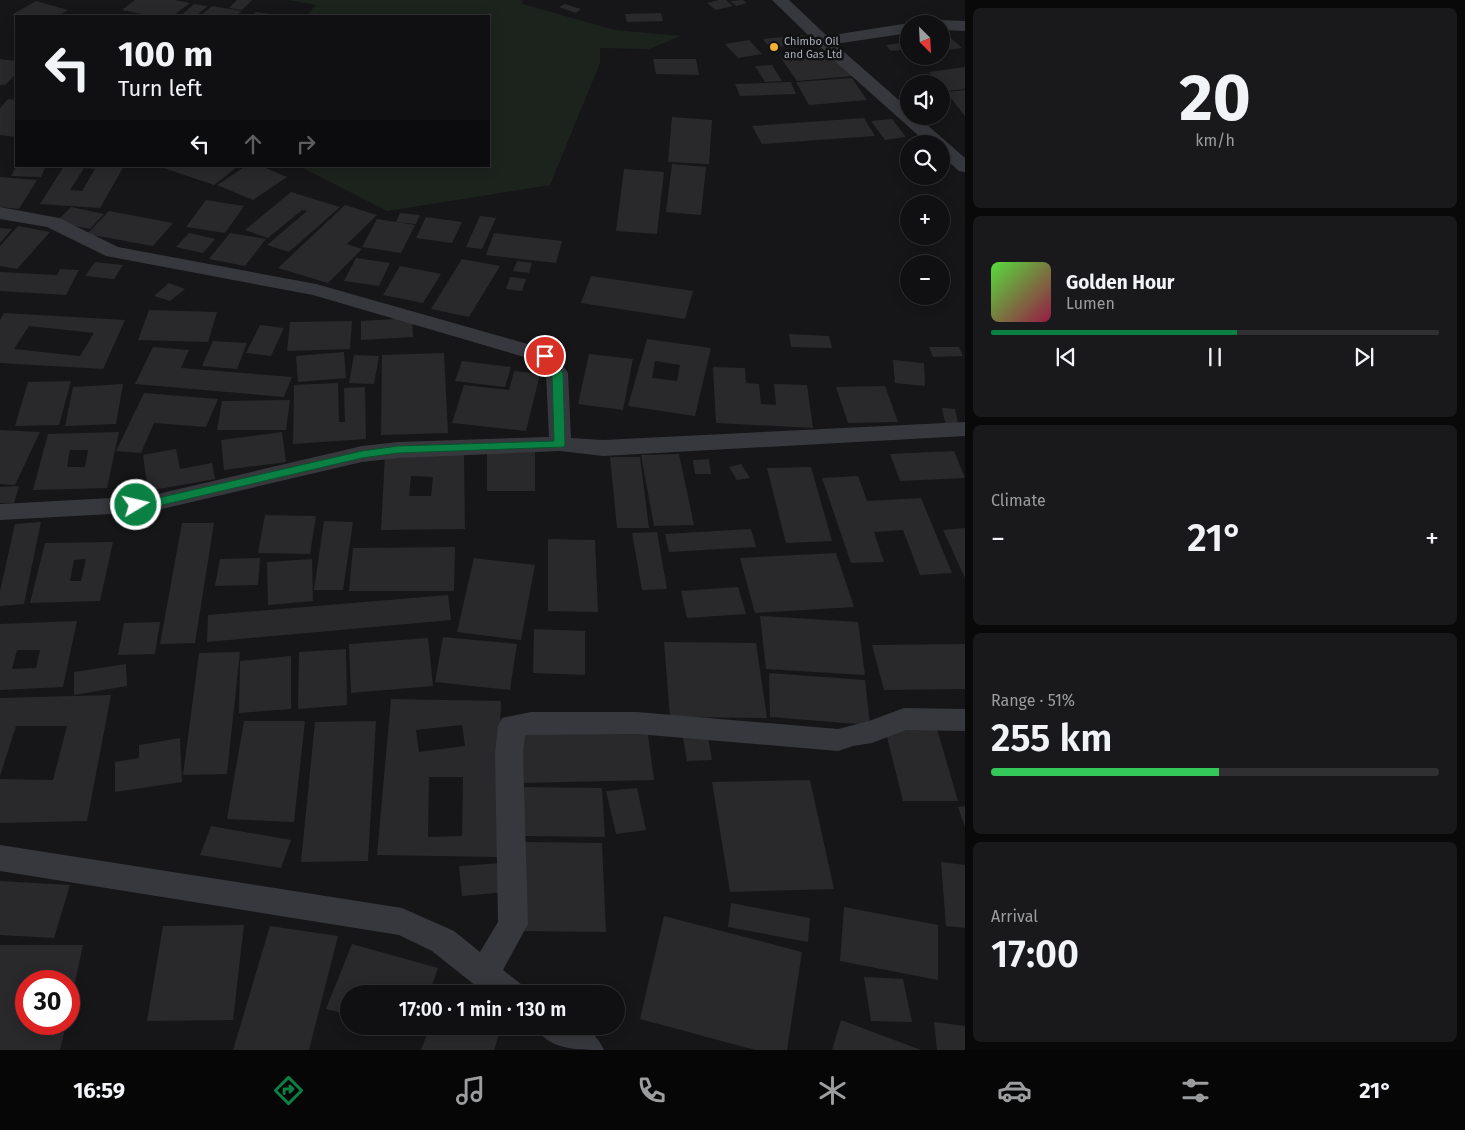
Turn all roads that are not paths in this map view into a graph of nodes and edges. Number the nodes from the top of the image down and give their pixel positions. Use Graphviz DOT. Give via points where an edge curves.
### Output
graph roads {
  1 [pos="780,0"];
  2 [pos="950,25"];
  3 [pos="965,26"];
  4 [pos="900,29"];
  5 [pos="823,41"];
  6 [pos="929,135"];
  7 [pos="950,154"];
  8 [pos="965,167"];
  9 [pos="0,213"];
  10 [pos="965,429"];
  11 [pos="560,444"];
  12 [pos="0,512"];
  13 [pos="965,720"];
  14 [pos="0,858"];
  15 [pos="484,974"];
  16 [pos="498,985"];
  17 [pos="565,1035"];
  18 [pos="588,1050"];
  1 -- 5 [label="street"];
  2 -- 3 [label="street"];
  4 -- 5 [label="street"];
  5 -- 6 [label="street"];
  7 -- 8 [label="street"];
  9 -- 11 [label="street" via="52,222 113,252 316,290 545,356 558,373"];
  10 -- 11 [label="street" via="603,448"];
  11 -- 12 [label="street" via="362,454 149,504"];
  13 -- 15 [label="street" via="904,718 872,732 838,740 637,723 531,723 512,726 509,754 513,924"];
  14 -- 15 [label="street" via="402,922 443,941"];
  15 -- 16 [label="street"];
  17 -- 18 [label="street"];
}
